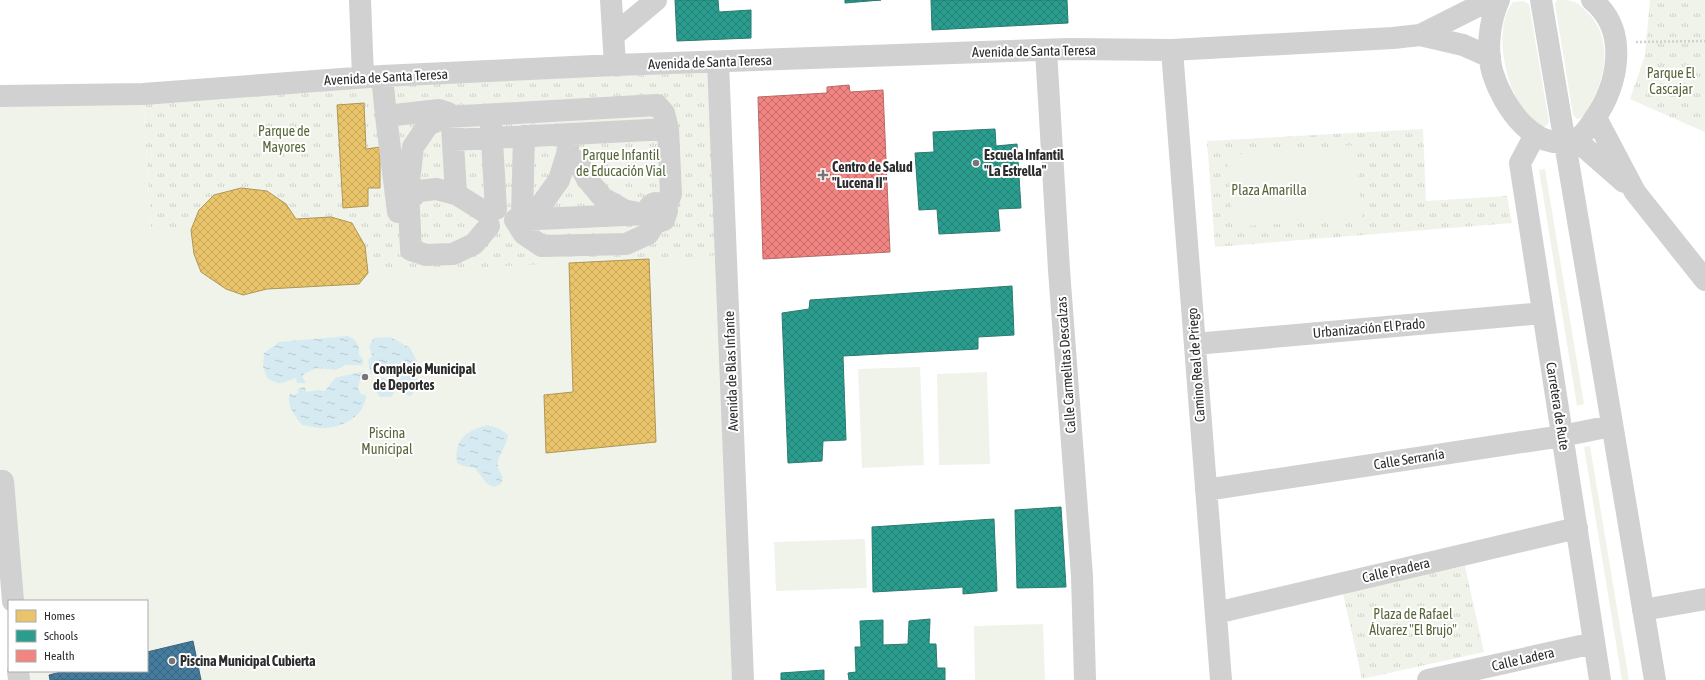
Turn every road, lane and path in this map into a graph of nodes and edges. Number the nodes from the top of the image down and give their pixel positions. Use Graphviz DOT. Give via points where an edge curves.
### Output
graph roads {
  1 [pos="360,0"];
  2 [pos="611,0"];
  3 [pos="656,0"];
  4 [pos="1499,0"];
  5 [pos="1541,0"];
  6 [pos="1592,0"];
  7 [pos="1480,2"];
  8 [pos="1420,35"];
  9 [pos="613,36"];
  10 [pos="1490,36"];
  11 [pos="1705,41"];
  12 [pos="1616,43"];
  13 [pos="1046,50"];
  14 [pos="1172,50"];
  15 [pos="1490,57"];
  16 [pos="718,62"];
  17 [pos="614,65"];
  18 [pos="373,76"];
  19 [pos="0,96"];
  20 [pos="490,114"];
  21 [pos="386,116"];
  22 [pos="457,116"];
  23 [pos="1596,118"];
  24 [pos="668,129"];
  25 [pos="1534,135"];
  26 [pos="524,136"];
  27 [pos="492,138"];
  28 [pos="453,140"];
  29 [pos="1570,141"];
  30 [pos="569,144"];
  31 [pos="1635,192"];
  32 [pos="456,194"];
  33 [pos="409,200"];
  34 [pos="656,215"];
  35 [pos="503,218"];
  36 [pos="411,250"];
  37 [pos="1705,280"];
  38 [pos="1543,313"];
  39 [pos="1195,344"];
  40 [pos="1611,426"];
  41 [pos="1562,436"];
  42 [pos="0,482"];
  43 [pos="1206,490"];
  44 [pos="1577,528"];
  45 [pos="1705,599"];
  46 [pos="13,600"];
  47 [pos="1643,610"];
  48 [pos="1216,613"];
  49 [pos="1594,643"];
  50 [pos="743,680"];
  51 [pos="1085,680"];
  52 [pos="1221,680"];
  53 [pos="1428,680"];
  54 [pos="1600,680"];
  55 [pos="1654,680"];
  1 -- 18 [label="street"];
  2 -- 9 [label="street"];
  3 -- 9 [label="street"];
  4 -- 10 [label="street" via="1493,12"];
  5 -- 29 [label="street"];
  6 -- 12 [label="street" via="1609,22"];
  7 -- 8 [label="street, Avenida de Santa Teresa"];
  7 -- 10 [label="street"];
  8 -- 14 [label="street, Avenida de Santa Teresa"];
  8 -- 15 [label="street, Avenida de Santa Teresa" via="1463,45"];
  9 -- 17 [label="street"];
  10 -- 15 [label="street"];
  11 -- 12 [label="path"];
  12 -- 23 [label="street" via="1617,58 1613,81"];
  13 -- 14 [label="street, Avenida de Santa Teresa"];
  13 -- 16 [label="street, Avenida de Santa Teresa"];
  13 -- 51 [label="street, Calle Carmelitas Descalzas" via="1059,270 1082,576"];
  14 -- 39 [label="street, Camino Real de Priego"];
  15 -- 25 [label="street" via="1493,74 1501,93 1524,126"];
  16 -- 17 [label="street, Avenida de Santa Teresa"];
  16 -- 50 [label="street, Avenida de Blas Infante"];
  17 -- 18 [label="street, Avenida de Santa Teresa"];
  18 -- 19 [label="street, Avenida de Santa Teresa" via="143,94"];
  18 -- 21 [label="street"];
  20 -- 22 [label="street"];
  20 -- 24 [label="street" via="657,105 664,113"];
  20 -- 27 [label="street"];
  21 -- 22 [label="street" via="439,110"];
  21 -- 36 [label="street" via="401,240"];
  22 -- 28 [label="street"];
  22 -- 33 [label="street" via="428,124 413,147"];
  23 -- 29 [label="street" via="1588,128"];
  23 -- 31 [label="street"];
  24 -- 30 [label="street"];
  24 -- 34 [label="street" via="671,194"];
  25 -- 29 [label="street" via="1547,141"];
  25 -- 38 [label="street, Carretera de Rute" via="1520,163"];
  26 -- 27 [label="street"];
  26 -- 30 [label="street"];
  26 -- 35 [label="street"];
  27 -- 28 [label="street"];
  27 -- 35 [label="street"];
  28 -- 32 [label="street"];
  29 -- 31 [label="street"];
  29 -- 40 [label="street"];
  30 -- 34 [label="street" via="586,179 603,198 626,211"];
  30 -- 35 [label="street" via="559,180 540,205"];
  31 -- 37 [label="street"];
  32 -- 33 [label="street" via="436,189 419,191"];
  32 -- 35 [label="street"];
  33 -- 36 [label="street"];
  34 -- 35 [label="street"];
  34 -- 35 [label="street" via="648,234 626,244 542,246"];
  35 -- 36 [label="street" via="474,244 453,254 426,255"];
  38 -- 39 [label="street, Urbanización El Prado"];
  38 -- 41 [label="street, Carretera de Rute"];
  39 -- 43 [label="street, Camino Real de Priego"];
  40 -- 41 [label="street, Calle Serranía"];
  40 -- 47 [label="street"];
  41 -- 43 [label="street, Calle Serranía"];
  41 -- 44 [label="street, Carretera de Rute"];
  42 -- 46 [label="street" via="3,481"];
  43 -- 48 [label="street, Camino Real de Priego"];
  44 -- 48 [label="street, Calle Pradera"];
  44 -- 49 [label="street, Carretera de Rute"];
  45 -- 47 [label="street"];
  47 -- 55 [label="street"];
  48 -- 52 [label="street, Camino Real de Priego"];
  49 -- 53 [label="street, Calle Ladera"];
  49 -- 54 [label="street, Carretera de Rute"];
}
